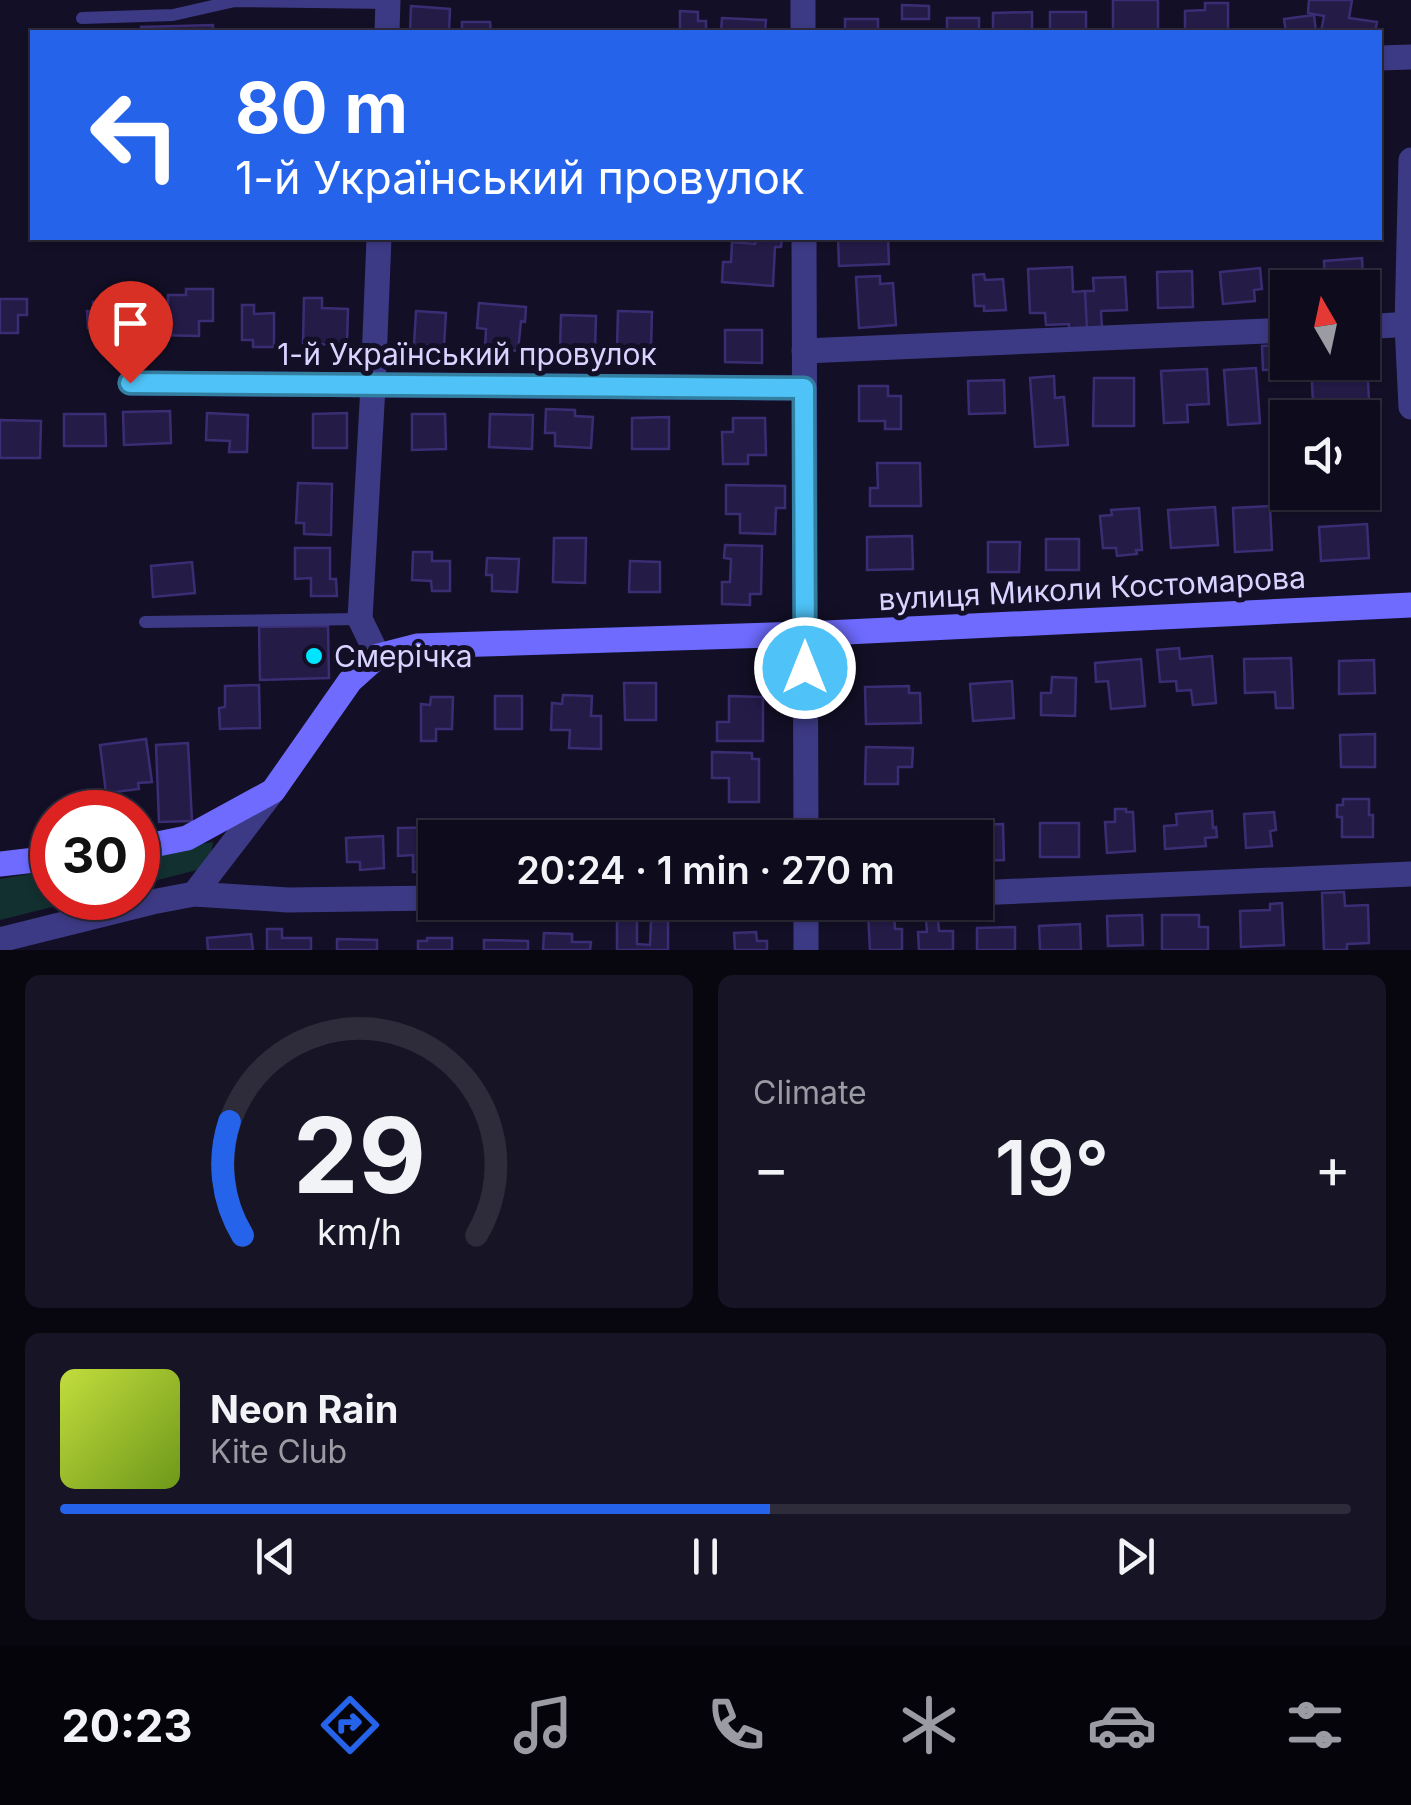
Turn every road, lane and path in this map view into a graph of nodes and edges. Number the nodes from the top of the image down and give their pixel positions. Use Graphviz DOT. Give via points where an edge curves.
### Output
graph roads {
  1 [pos="803,0"];
  2 [pos="388,2"];
  3 [pos="82,18"];
  4 [pos="386,30"];
  5 [pos="803,30"];
  6 [pos="1411,56"];
  7 [pos="1382,58"];
  8 [pos="1411,160"];
  9 [pos="379,240"];
  10 [pos="804,240"];
  11 [pos="1409,324"];
  12 [pos="1380,326"];
  13 [pos="1270,331"];
  14 [pos="804,352"];
  15 [pos="130,383"];
  16 [pos="373,386"];
  17 [pos="804,388"];
  18 [pos="1411,407"];
  19 [pos="1411,605"];
  20 [pos="360,619"];
  21 [pos="145,622"];
  22 [pos="805,634"];
  23 [pos="378,656"];
  24 [pos="272,791"];
  25 [pos="806,820"];
  26 [pos="160,844"];
  27 [pos="30,861"];
  28 [pos="0,864"];
  29 [pos="1411,874"];
  30 [pos="993,891"];
  31 [pos="194,894"];
  32 [pos="418,898"];
  33 [pos="806,920"];
  34 [pos="0,940"];
  35 [pos="806,950"];
  1 -- 5 [label="street"];
  2 -- 3 [label="lane" via="235,1 173,15"];
  2 -- 4 [label="street"];
  6 -- 7 [label="street"];
  8 -- 11 [label="street"];
  9 -- 16 [label="street"];
  10 -- 14 [label="street"];
  11 -- 12 [label="street"];
  11 -- 18 [label="street"];
  13 -- 14 [label="street"];
  14 -- 17 [label="street"];
  15 -- 16 [label="street, 1-й Український провулок"];
  16 -- 17 [label="street, 1-й Український провулок"];
  16 -- 20 [label="street"];
  17 -- 22 [label="street"];
  19 -- 22 [label="street, вулиця Миколи Костомарова"];
  20 -- 21 [label="lane"];
  20 -- 23 [label="street"];
  22 -- 23 [label="street, вулиця Миколи Костомарова" via="417,646"];
  22 -- 25 [label="street"];
  23 -- 24 [label="street" via="350,681"];
  24 -- 26 [label="street" via="187,838"];
  24 -- 31 [label="street"];
  27 -- 28 [label="street"];
  29 -- 30 [label="street"];
  31 -- 32 [label="street"];
  31 -- 34 [label="street"];
  33 -- 35 [label="street"];
}
